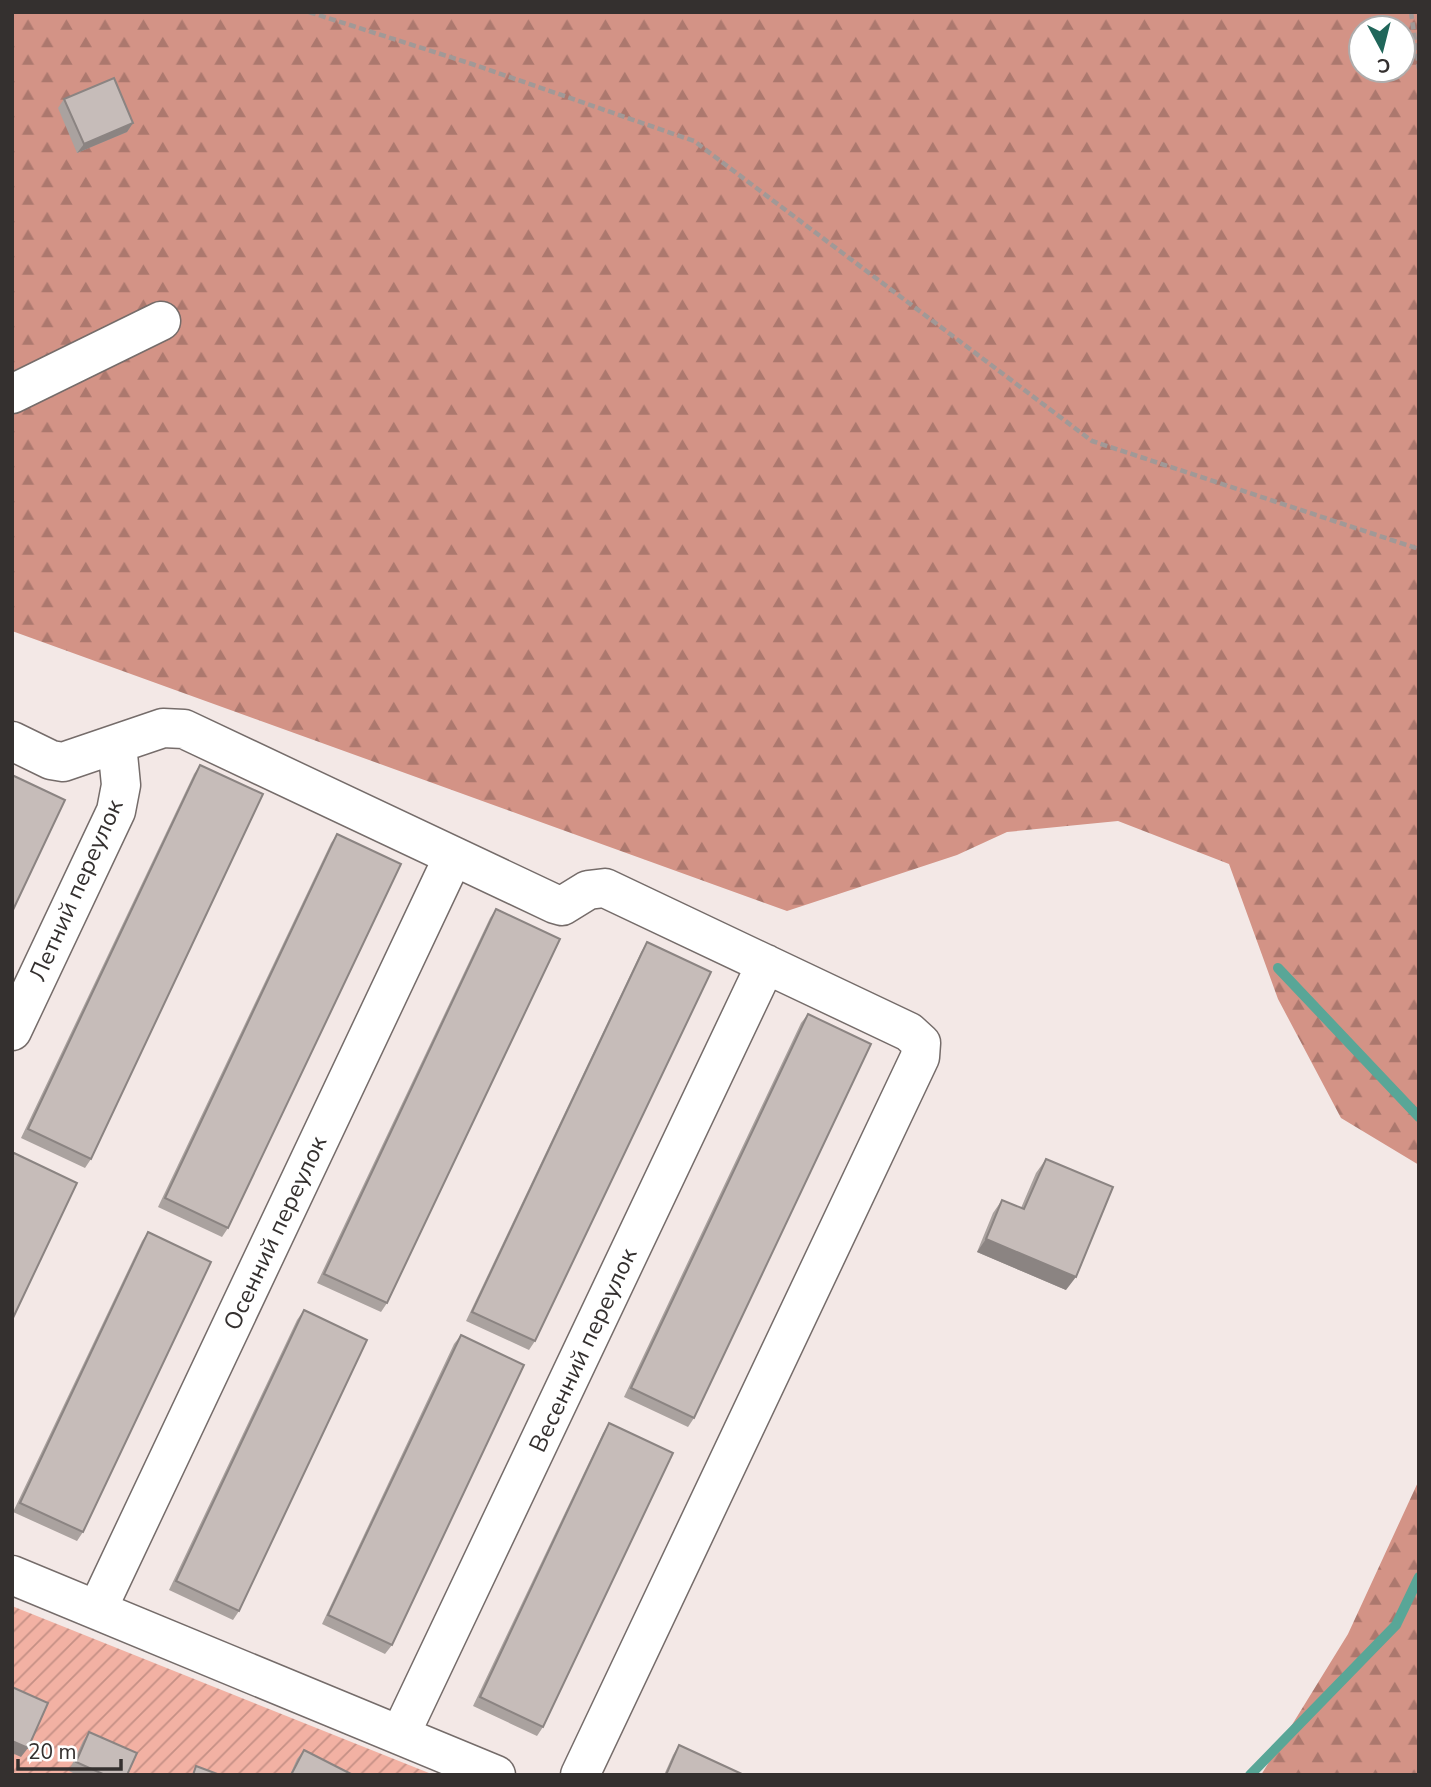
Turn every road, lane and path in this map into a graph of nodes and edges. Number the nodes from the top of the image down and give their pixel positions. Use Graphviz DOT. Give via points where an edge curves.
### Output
graph roads {
  1 [pos="309,12"];
  2 [pos="1411,12"];
  3 [pos="1419,69"];
  4 [pos="161,321"];
  5 [pos="12,394"];
  6 [pos="1419,549"];
  7 [pos="12,741"];
  8 [pos="117,744"];
  9 [pos="453,857"];
  10 [pos="766,964"];
  11 [pos="12,1031"];
  12 [pos="12,1575"];
  13 [pos="97,1610"];
  14 [pos="400,1735"];
  15 [pos="496,1775"];
  16 [pos="580,1775"];
  1 -- 6 [label="path" via="695,141 1092,441"];
  2 -- 3 [label="path"];
  4 -- 5 [label="street"];
  7 -- 8 [label="street" via="63,762"];
  8 -- 9 [label="street" via="163,728 184,729"];
  8 -- 11 [label="street, Летний переулок" via="121,785 116,811"];
  9 -- 10 [label="street" via="562,906 588,890 604,888"];
  9 -- 13 [label="street, Осенний переулок"];
  10 -- 14 [label="street, Весенний переулок"];
  10 -- 16 [label="street" via="909,1032 922,1049"];
  12 -- 13 [label="street"];
  13 -- 14 [label="street"];
  14 -- 15 [label="street"];
}
